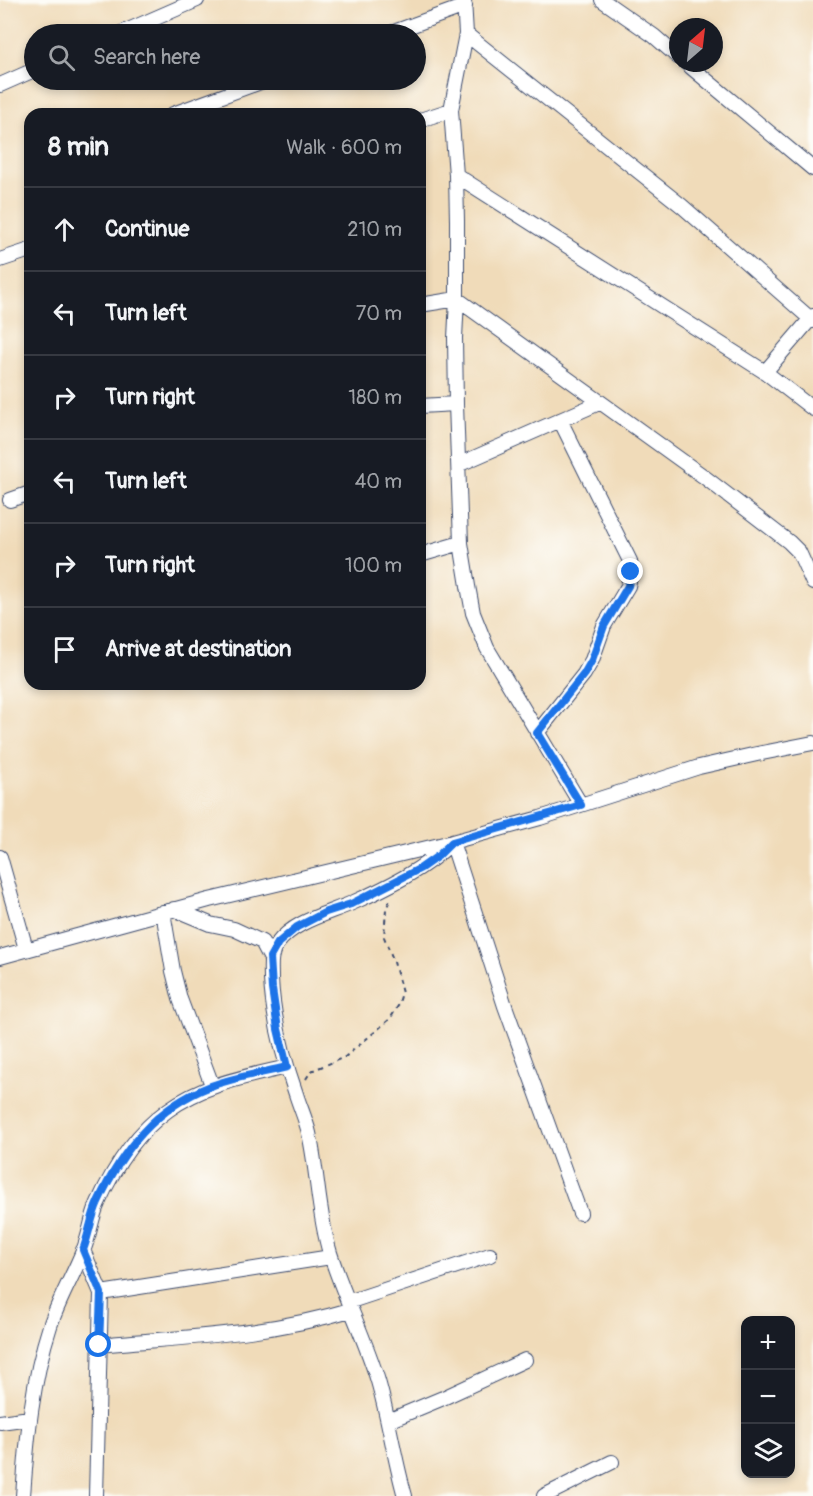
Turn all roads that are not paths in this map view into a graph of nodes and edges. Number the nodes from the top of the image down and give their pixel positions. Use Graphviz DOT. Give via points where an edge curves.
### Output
graph roads {
  1 [pos="602,0"];
  2 [pos="193,1"];
  3 [pos="464,3"];
  4 [pos="141,24"];
  5 [pos="413,24"];
  6 [pos="466,34"];
  7 [pos="669,49"];
  8 [pos="697,72"];
  9 [pos="24,75"];
  10 [pos="0,86"];
  11 [pos="238,90"];
  12 [pos="189,108"];
  13 [pos="451,110"];
  14 [pos="426,118"];
  15 [pos="813,169"];
  16 [pos="456,175"];
  17 [pos="24,252"];
  18 [pos="0,260"];
  19 [pos="457,299"];
  20 [pos="426,304"];
  21 [pos="812,318"];
  22 [pos="765,372"];
  23 [pos="599,403"];
  24 [pos="456,404"];
  25 [pos="426,406"];
  26 [pos="813,409"];
  27 [pos="560,420"];
  28 [pos="460,464"];
  29 [pos="24,495"];
  30 [pos="10,500"];
  31 [pos="462,543"];
  32 [pos="426,553"];
  33 [pos="813,583"];
  34 [pos="537,733"];
  35 [pos="813,743"];
  36 [pos="581,805"];
  37 [pos="452,842"];
  38 [pos="0,856"];
  39 [pos="169,911"];
  40 [pos="26,949"];
  41 [pos="0,957"];
  42 [pos="270,957"];
  43 [pos="287,1067"];
  44 [pos="212,1085"];
  45 [pos="580,1213"];
  46 [pos="83,1250"];
  47 [pos="490,1255"];
  48 [pos="331,1257"];
  49 [pos="101,1293"];
  50 [pos="349,1306"];
  51 [pos="99,1345"];
  52 [pos="525,1360"];
  53 [pos="30,1418"];
  54 [pos="388,1421"];
  55 [pos="0,1422"];
  56 [pos="612,1461"];
  57 [pos="23,1496"];
  58 [pos="96,1496"];
  59 [pos="405,1496"];
  60 [pos="544,1496"];
  1 -- 7 [label="street"];
  2 -- 4 [label="street"];
  3 -- 5 [label="street"];
  3 -- 6 [label="street"];
  6 -- 13 [label="street"];
  6 -- 21 [label="street" via="682,206"];
  8 -- 15 [label="street"];
  9 -- 10 [label="street"];
  11 -- 12 [label="street"];
  13 -- 14 [label="street"];
  13 -- 16 [label="street"];
  16 -- 19 [label="street"];
  16 -- 22 [label="street"];
  17 -- 18 [label="street"];
  19 -- 20 [label="street"];
  19 -- 23 [label="street"];
  19 -- 24 [label="street"];
  21 -- 22 [label="street"];
  22 -- 26 [label="street"];
  23 -- 27 [label="street"];
  23 -- 33 [label="street" via="789,542 799,552"];
  24 -- 25 [label="street"];
  24 -- 28 [label="street"];
  27 -- 28 [label="street"];
  27 -- 34 [label="street" via="630,561 631,572 628,586 604,626 588,667"];
  28 -- 31 [label="street"];
  29 -- 30 [label="street"];
  31 -- 32 [label="street"];
  31 -- 34 [label="street" via="473,613 487,648"];
  34 -- 36 [label="street"];
  35 -- 36 [label="street" via="699,767"];
  36 -- 37 [label="street"];
  37 -- 39 [label="street"];
  37 -- 42 [label="street" via="421,868 297,927 278,943"];
  37 -- 45 [label="street" via="505,1006"];
  38 -- 40 [label="street"];
  39 -- 40 [label="street"];
  39 -- 42 [label="street" via="234,929 262,942"];
  39 -- 44 [label="street" via="173,971"];
  40 -- 41 [label="street"];
  42 -- 43 [label="street" via="278,1029"];
  43 -- 44 [label="street"];
  43 -- 48 [label="street" via="309,1132 322,1225"];
  44 -- 46 [label="street" via="168,1109 136,1137 98,1203"];
  46 -- 49 [label="street"];
  46 -- 53 [label="street" via="51,1325"];
  47 -- 50 [label="street"];
  48 -- 49 [label="street"];
  48 -- 50 [label="street"];
  49 -- 51 [label="street"];
  50 -- 51 [label="street" via="316,1320 239,1333"];
  50 -- 54 [label="street"];
  51 -- 58 [label="street"];
  52 -- 54 [label="street"];
  53 -- 55 [label="street"];
  53 -- 57 [label="street"];
  54 -- 59 [label="street"];
  56 -- 60 [label="street"];
}
